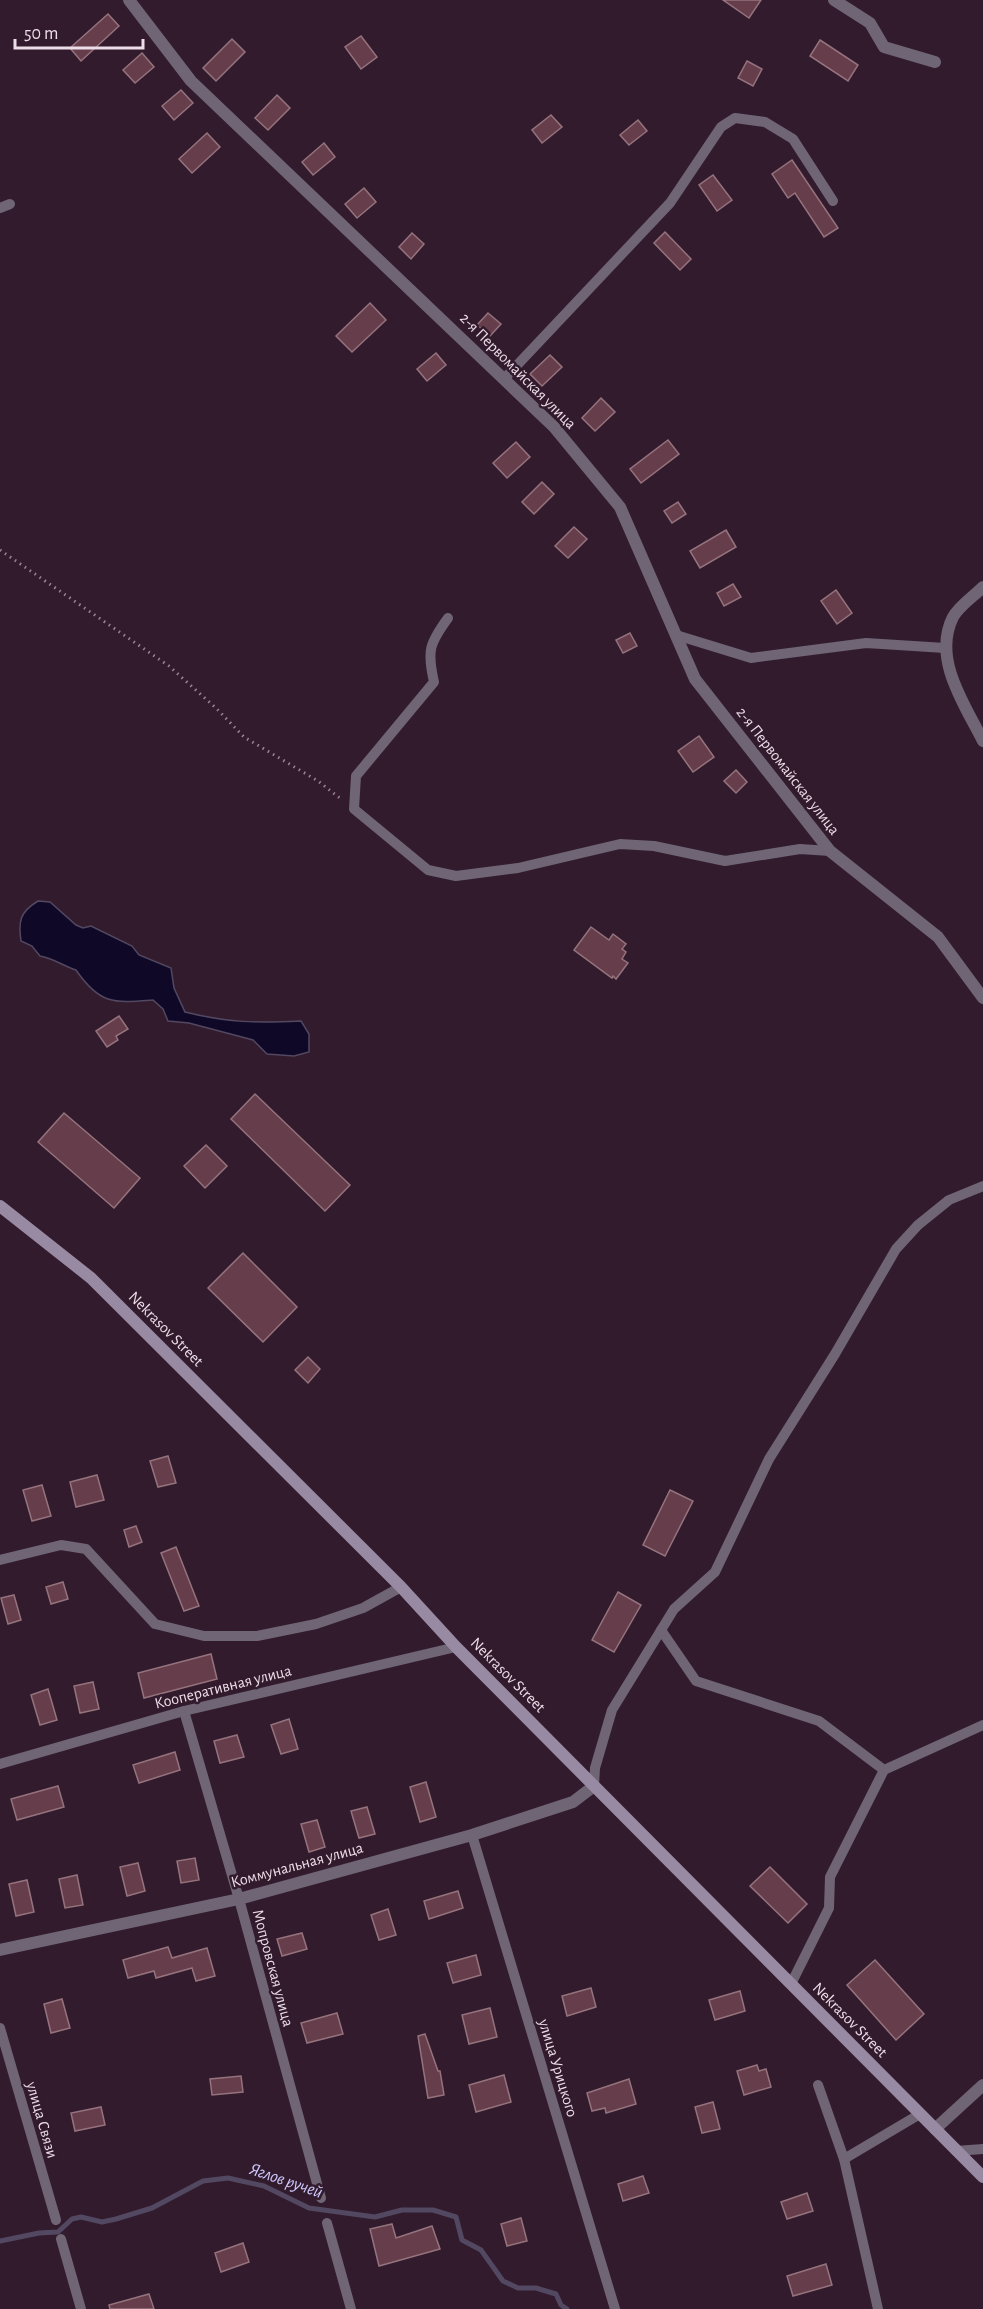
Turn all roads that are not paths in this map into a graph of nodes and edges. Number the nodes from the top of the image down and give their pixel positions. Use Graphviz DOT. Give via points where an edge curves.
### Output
graph roads {
  1 [pos="129,0"];
  2 [pos="834,0"];
  3 [pos="935,62"];
  4 [pos="833,201"];
  5 [pos="504,378"];
  6 [pos="983,587"];
  7 [pos="448,618"];
  8 [pos="676,635"];
  9 [pos="945,648"];
  10 [pos="983,741"];
  11 [pos="830,851"];
  12 [pos="983,998"];
  13 [pos="983,1186"];
  14 [pos="0,1206"];
  15 [pos="0,1560"];
  16 [pos="401,1587"];
  17 [pos="662,1630"];
  18 [pos="456,1647"];
  19 [pos="184,1711"];
  20 [pos="983,1725"];
  21 [pos="0,1764"];
  22 [pos="884,1770"];
  23 [pos="594,1786"];
  24 [pos="472,1835"];
  25 [pos="239,1899"];
  26 [pos="0,1950"];
  27 [pos="791,1984"];
  28 [pos="0,2028"];
  29 [pos="818,2085"];
  30 [pos="983,2085"];
  31 [pos="920,2114"];
  32 [pos="935,2129"];
  33 [pos="983,2149"];
  34 [pos="956,2151"];
  35 [pos="844,2159"];
  36 [pos="983,2177"];
  37 [pos="321,2198"];
  38 [pos="56,2220"];
  39 [pos="327,2223"];
  40 [pos="61,2239"];
  41 [pos="81,2309"];
  42 [pos="351,2309"];
  43 [pos="615,2309"];
  44 [pos="878,2309"];
  1 -- 5 [label="street, 2-я Первомайская улица" via="191,81"];
  2 -- 3 [label="street" via="870,23 884,47"];
  4 -- 5 [label="lane" via="793,139 765,122 735,118 721,128 670,203"];
  5 -- 8 [label="street, 2-я Первомайская улица" via="554,427 620,507"];
  6 -- 9 [label="street" via="953,616"];
  7 -- 11 [label="lane" via="432,641 430,663 434,682 356,776 354,809 429,870 456,876 518,868 620,844 654,846 725,861 800,849"];
  8 -- 9 [label="lane" via="751,658 866,643"];
  8 -- 11 [label="street, 2-я Первомайская улица" via="695,679"];
  9 -- 10 [label="street" via="954,682"];
  11 -- 12 [label="street, 2-я Первомайская улица" via="938,937"];
  13 -- 17 [label="lane" via="949,1200 896,1249 769,1459 715,1572 674,1609"];
  14 -- 16 [label="main road, Nekrasov Street" via="91,1278"];
  15 -- 16 [label="lane" via="61,1545 86,1549 155,1624 204,1636 257,1636 316,1624 363,1608"];
  16 -- 18 [label="main road, Nekrasov Street"];
  17 -- 22 [label="lane" via="696,1681 819,1720"];
  17 -- 23 [label="lane" via="612,1710 595,1768"];
  18 -- 19 [label="lane, Кооперативная улица"];
  18 -- 23 [label="main road, Nekrasov Street"];
  19 -- 21 [label="lane, Кооперативная улица"];
  19 -- 25 [label="lane, Мопровская улица"];
  20 -- 22 [label="lane"];
  22 -- 27 [label="lane" via="830,1877 829,1908"];
  23 -- 24 [label="street, Коммунальная улица" via="573,1802"];
  23 -- 27 [label="main road, Nekrasov Street"];
  24 -- 25 [label="street, Коммунальная улица"];
  24 -- 43 [label="lane, улица Урицкого"];
  25 -- 26 [label="street, Коммунальная улица"];
  25 -- 37 [label="lane, Мопровская улица"];
  27 -- 31 [label="main road, Nekrasov Street"];
  28 -- 38 [label="lane, улица Связи"];
  29 -- 35 [label="lane"];
  30 -- 32 [label="street"];
  31 -- 32 [label="main road, Nekrasov Street"];
  31 -- 35 [label="lane"];
  32 -- 34 [label="main road, Nekrasov Street"];
  33 -- 34 [label="lane"];
  34 -- 36 [label="main road, Nekrasov Street"];
  35 -- 44 [label="lane"];
  39 -- 42 [label="lane"];
  40 -- 41 [label="lane"];
}
